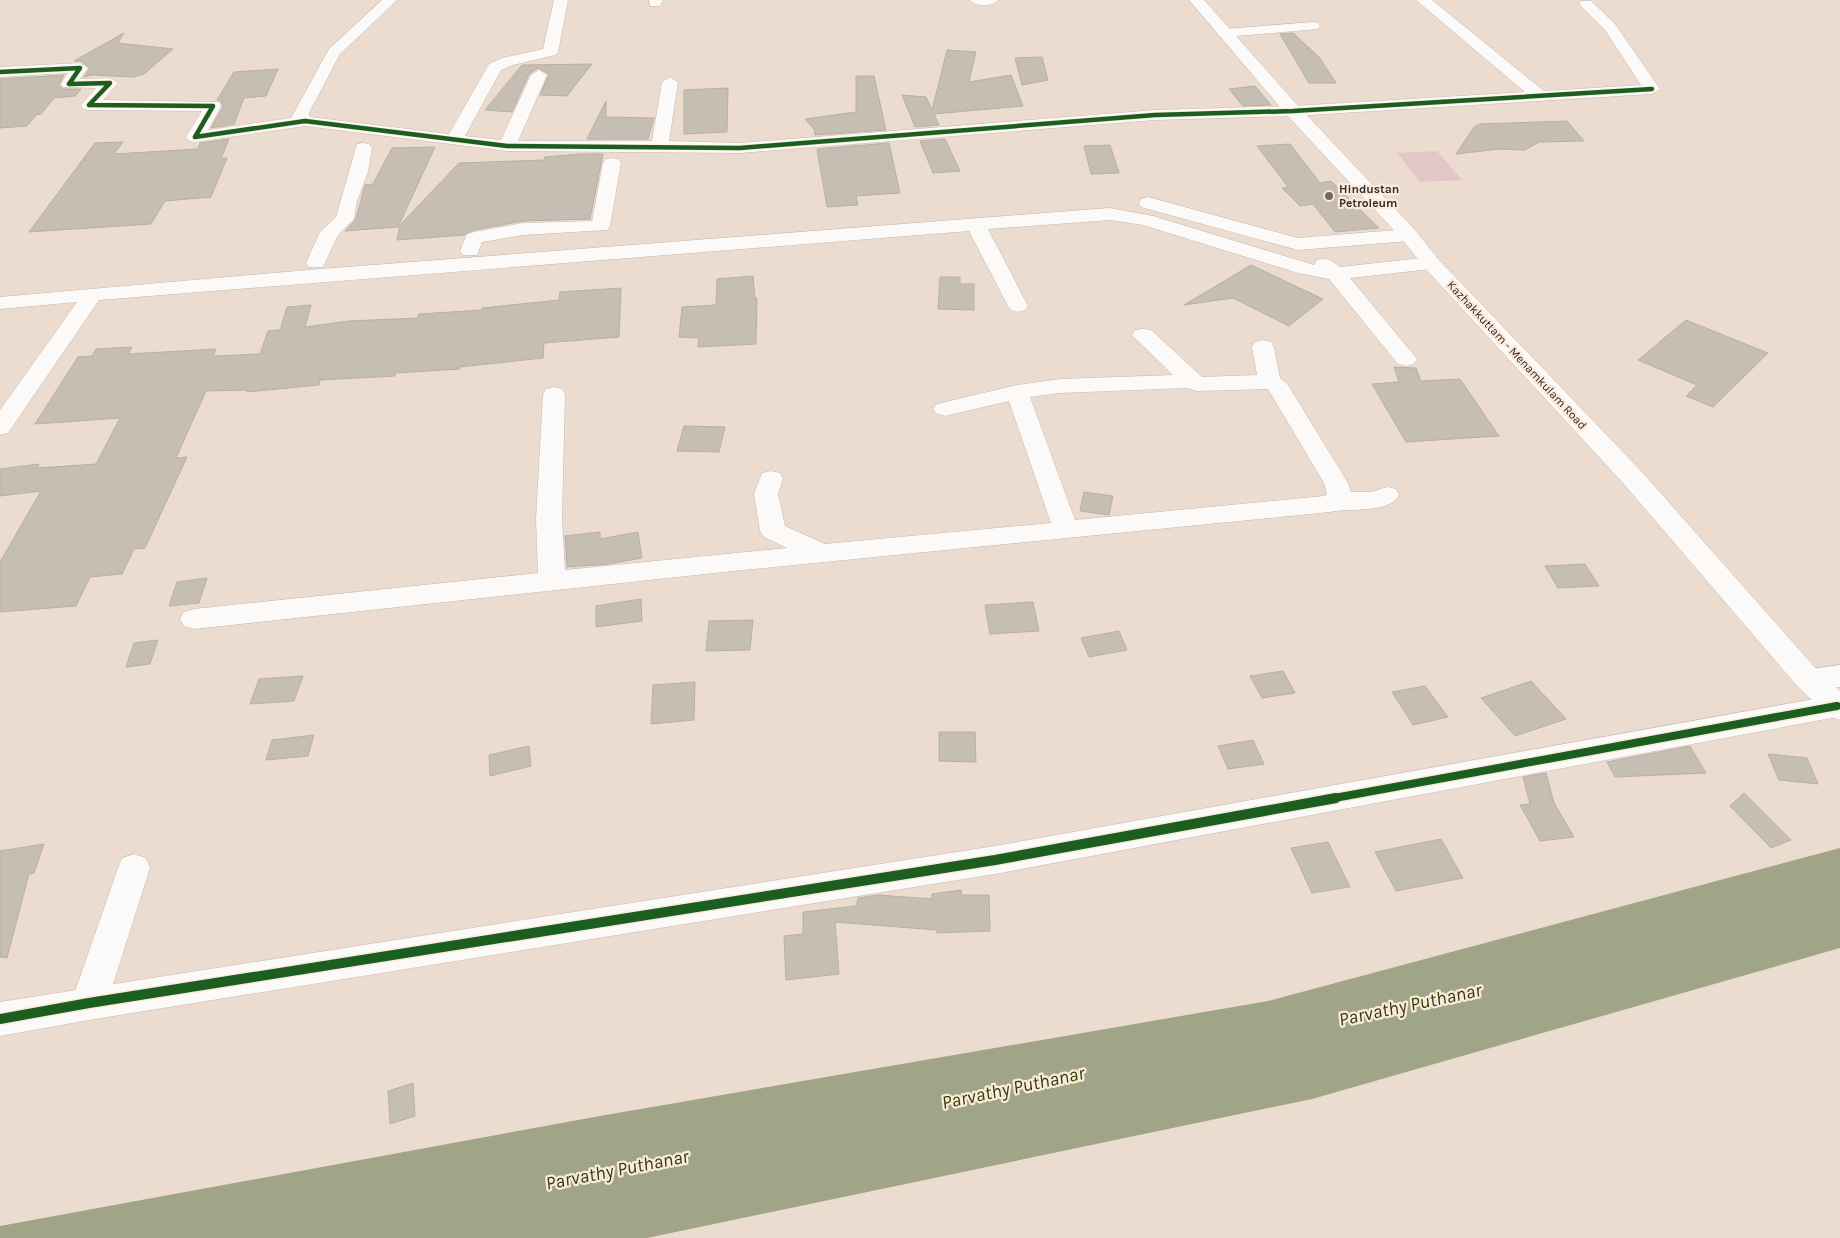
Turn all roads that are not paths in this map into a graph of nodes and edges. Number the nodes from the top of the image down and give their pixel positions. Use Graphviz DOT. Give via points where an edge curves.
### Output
graph roads {
  1 [pos="390,0"];
  2 [pos="561,0"];
  3 [pos="977,0"];
  4 [pos="991,0"];
  5 [pos="1196,0"];
  6 [pos="1422,0"];
  7 [pos="1586,4"];
  8 [pos="1313,26"];
  9 [pos="1225,33"];
  10 [pos="0,72"];
  11 [pos="538,75"];
  12 [pos="670,82"];
  13 [pos="1539,96"];
  14 [pos="1229,97"];
  15 [pos="1104,106"];
  16 [pos="1293,111"];
  17 [pos="305,121"];
  18 [pos="455,138"];
  19 [pos="508,146"];
  20 [pos="660,146"];
  21 [pos="363,148"];
  22 [pos="612,163"];
  23 [pos="913,223"];
  24 [pos="976,225"];
  25 [pos="1410,235"];
  26 [pos="1298,244"];
  27 [pos="470,251"];
  28 [pos="499,255"];
  29 [pos="316,263"];
  30 [pos="1431,263"];
  31 [pos="1336,274"];
  32 [pos="226,276"];
  33 [pos="65,284"];
  34 [pos="0,289"];
  35 [pos="92,296"];
  36 [pos="49,300"];
  37 [pos="0,304"];
  38 [pos="1018,306"];
  39 [pos="1143,335"];
  40 [pos="1263,347"];
  41 [pos="1406,359"];
  42 [pos="1191,381"];
  43 [pos="1269,381"];
  44 [pos="1017,392"];
  45 [pos="554,394"];
  46 [pos="944,409"];
  47 [pos="0,428"];
  48 [pos="771,479"];
  49 [pos="1387,495"];
  50 [pos="1336,501"];
  51 [pos="1066,530"];
  52 [pos="824,554"];
  53 [pos="552,581"];
  54 [pos="194,619"];
  55 [pos="1839,697"];
  56 [pos="134,868"];
  57 [pos="89,1003"];
  58 [pos="0,1019"];
  1 -- 17 [label="street" via="334,52 301,113 300,117"];
  2 -- 18 [label="street" via="550,52 508,61 495,68"];
  3 -- 4 [label="street"];
  5 -- 9 [label="street, Kazhakkuttam - Menamkulam Road"];
  6 -- 13 [label="street"];
  7 -- 13 [label="street" via="1610,27 1652,89"];
  8 -- 9 [label="street"];
  9 -- 16 [label="street, Kazhakkuttam - Menamkulam Road" via="1268,94"];
  10 -- 17 [label="street" via="80,68 69,84 110,83 89,105 213,106 195,137"];
  11 -- 19 [label="street"];
  12 -- 20 [label="street"];
  13 -- 16 [label="street"];
  14 -- 15 [label="street"];
  16 -- 20 [label="street" via="1156,115 740,148"];
  16 -- 25 [label="street, Kazhakkuttam - Menamkulam Road"];
  17 -- 18 [label="street"];
  18 -- 19 [label="street"];
  19 -- 20 [label="street"];
  21 -- 29 [label="street" via="345,219 330,232"];
  22 -- 27 [label="street" via="600,226 523,229 474,238"];
  23 -- 24 [label="street"];
  23 -- 26 [label="street" via="1132,200"];
  23 -- 28 [label="street"];
  24 -- 31 [label="street" via="1110,214 1163,226 1304,269"];
  24 -- 38 [label="street"];
  25 -- 26 [label="street"];
  25 -- 30 [label="street, Kazhakkuttam - Menamkulam Road"];
  26 -- 31 [label="street"];
  27 -- 28 [label="street"];
  27 -- 29 [label="street"];
  28 -- 32 [label="street"];
  29 -- 32 [label="street"];
  30 -- 31 [label="street"];
  30 -- 55 [label="street, Kazhakkuttam - Menamkulam Road" via="1638,484 1808,679"];
  31 -- 41 [label="street"];
  32 -- 33 [label="street"];
  32 -- 35 [label="street"];
  33 -- 34 [label="street"];
  33 -- 36 [label="street"];
  35 -- 36 [label="street"];
  35 -- 47 [label="street"];
  36 -- 37 [label="street"];
  39 -- 42 [label="street"];
  40 -- 43 [label="street"];
  42 -- 43 [label="street" via="1202,385"];
  42 -- 44 [label="street" via="1060,386"];
  43 -- 50 [label="street" via="1277,385 1336,483 1340,497"];
  44 -- 46 [label="street"];
  44 -- 51 [label="street"];
  45 -- 53 [label="street" via="549,519"];
  48 -- 52 [label="street" via="766,494 774,531"];
  49 -- 50 [label="street" via="1374,500"];
  50 -- 51 [label="street"];
  51 -- 52 [label="street"];
  52 -- 53 [label="street"];
  53 -- 54 [label="street"];
  55 -- 57 [label="street" via="995,860"];
  56 -- 57 [label="street"];
  57 -- 58 [label="street"];
}
